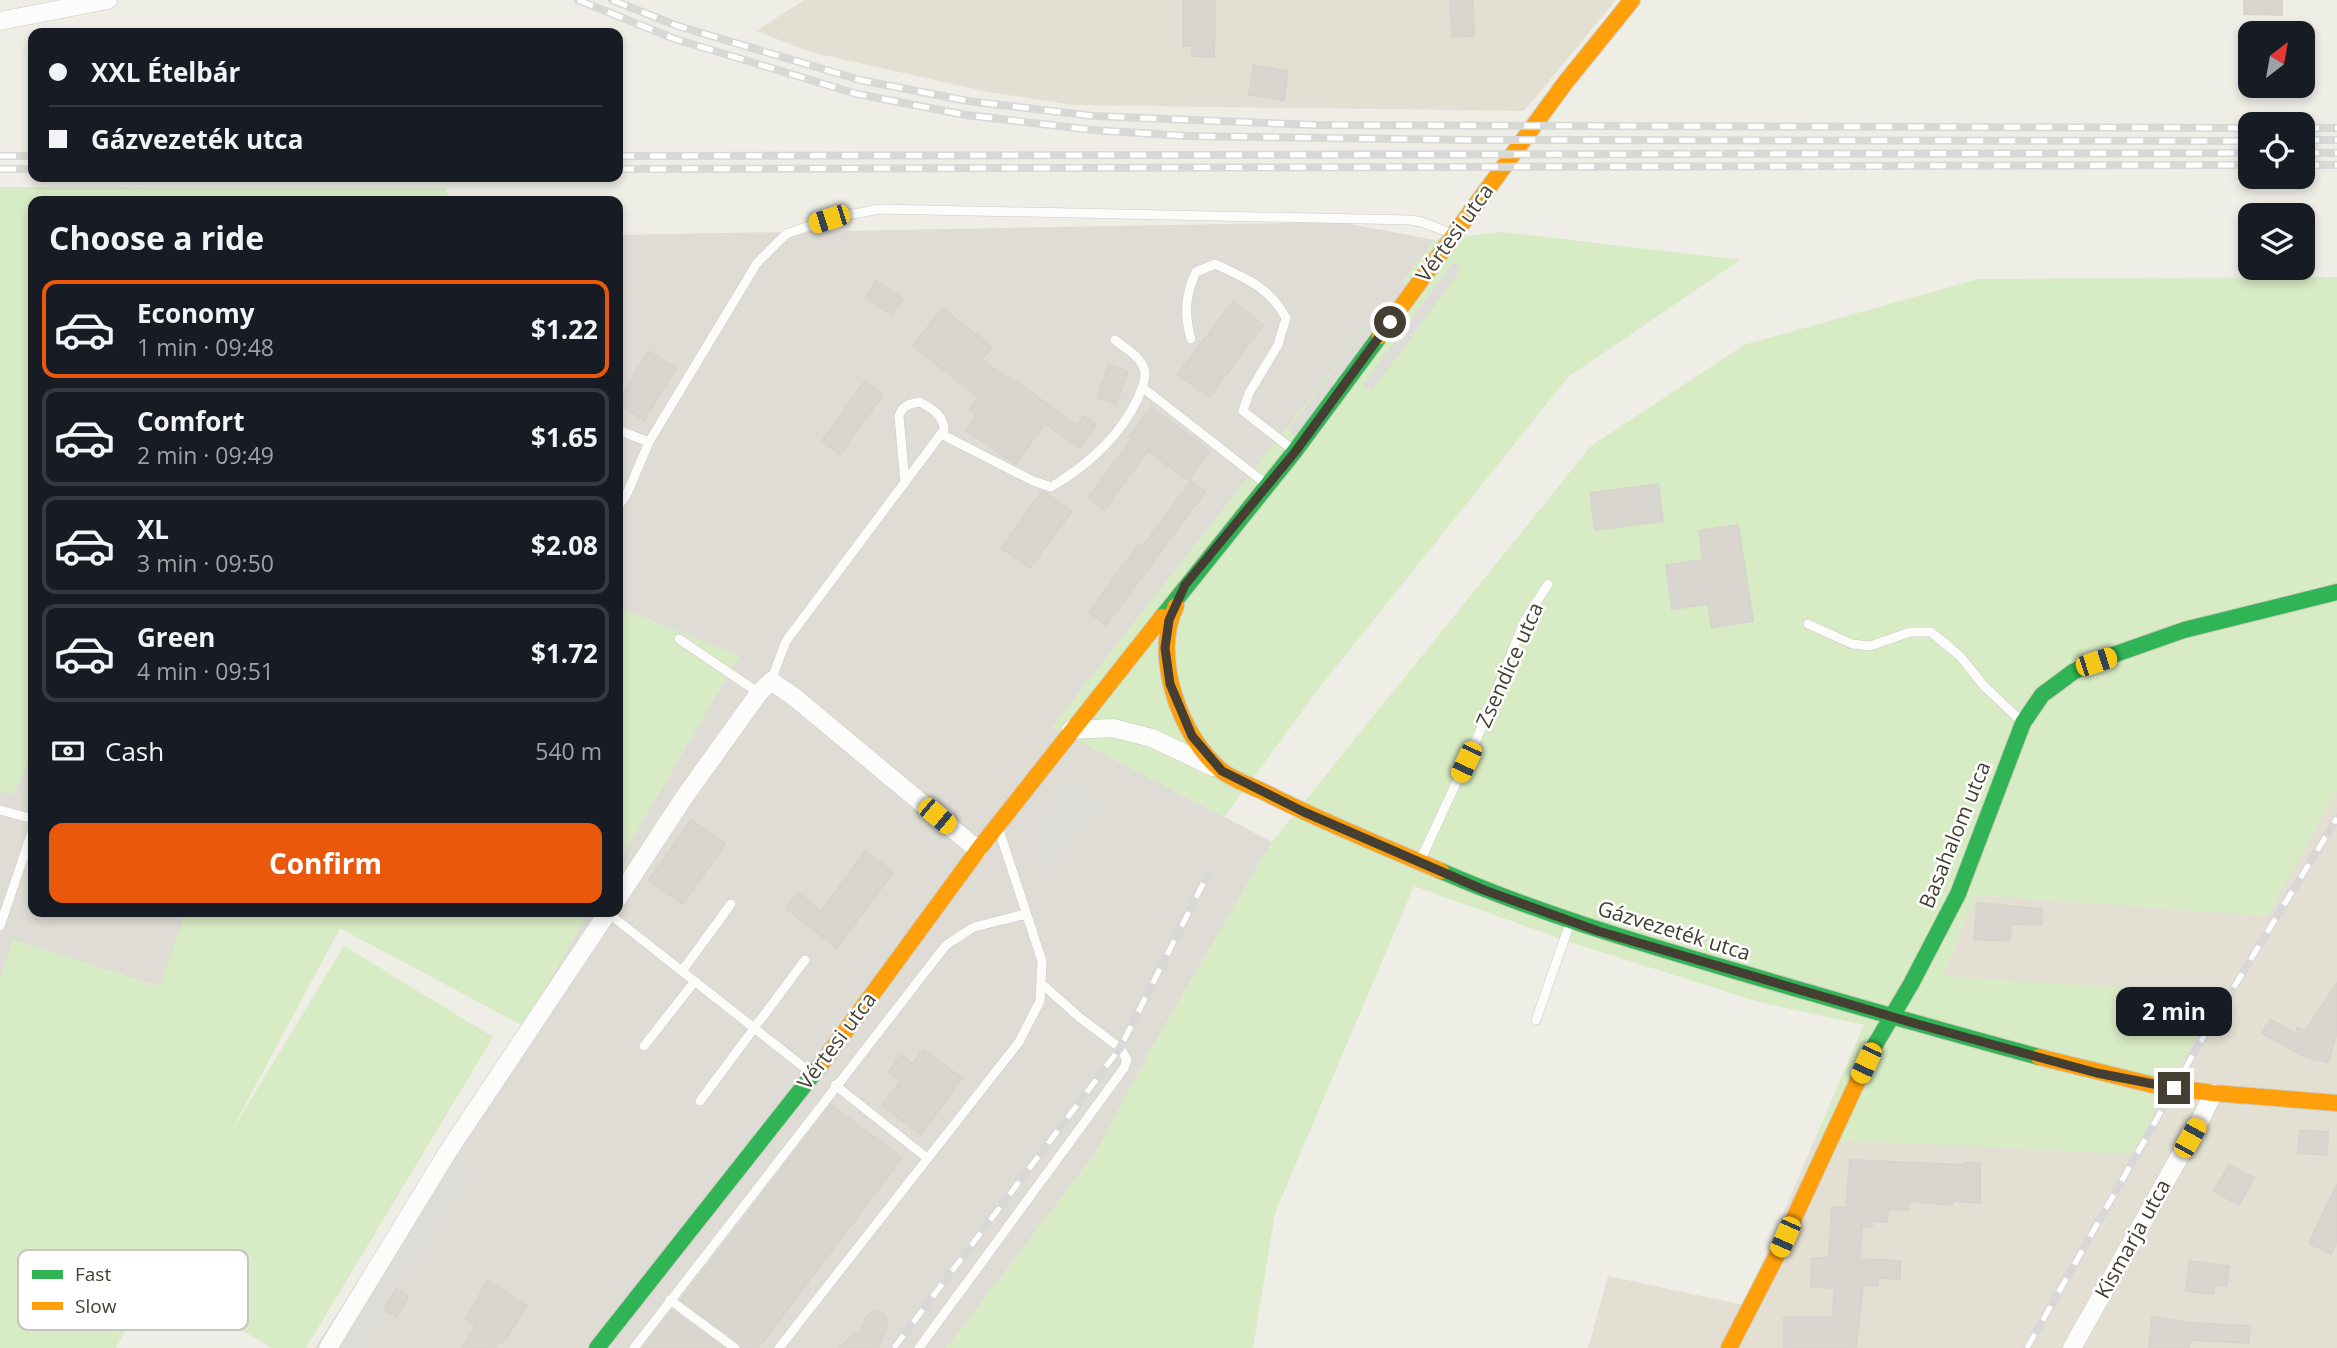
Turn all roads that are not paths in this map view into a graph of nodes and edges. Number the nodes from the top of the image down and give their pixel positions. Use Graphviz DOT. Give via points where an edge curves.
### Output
graph roads {
  1 [pos="108,0"];
  2 [pos="1632,0"];
  3 [pos="0,20"];
  4 [pos="1454,235"];
  5 [pos="1191,339"];
  6 [pos="1115,340"];
  7 [pos="1142,387"];
  8 [pos="623,432"];
  9 [pos="941,434"];
  10 [pos="649,442"];
  11 [pos="1295,452"];
  12 [pos="905,483"];
  13 [pos="1267,485"];
  14 [pos="623,500"];
  15 [pos="1548,584"];
  16 [pos="1185,585"];
  17 [pos="2337,592"];
  18 [pos="1808,624"];
  19 [pos="679,639"];
  20 [pos="765,687"];
  21 [pos="2023,723"];
  22 [pos="1071,730"];
  23 [pos="1222,771"];
  24 [pos="0,810"];
  25 [pos="28,818"];
  26 [pos="997,825"];
  27 [pos="28,845"];
  28 [pos="978,850"];
  29 [pos="1420,862"];
  30 [pos="623,890"];
  31 [pos="730,904"];
  32 [pos="1026,914"];
  33 [pos="605,917"];
  34 [pos="614,917"];
  35 [pos="1571,922"];
  36 [pos="0,926"];
  37 [pos="805,960"];
  38 [pos="682,971"];
  39 [pos="695,981"];
  40 [pos="1041,983"];
  41 [pos="1891,1017"];
  42 [pos="1536,1020"];
  43 [pos="754,1028"];
  44 [pos="644,1046"];
  45 [pos="813,1075"];
  46 [pos="835,1086"];
  47 [pos="2213,1093"];
  48 [pos="700,1101"];
  49 [pos="2337,1102"];
  50 [pos="927,1158"];
  51 [pos="670,1300"];
  52 [pos="328,1348"];
  53 [pos="597,1348"];
  54 [pos="634,1348"];
  55 [pos="735,1348"];
  56 [pos="779,1348"];
  57 [pos="919,1348"];
  58 [pos="1729,1348"];
  59 [pos="2072,1348"];
  1 -- 3 [label="street"];
  2 -- 4 [label="street, Vértesi utca"];
  4 -- 10 [label="lane" via="1410,220 879,209 829,219 786,234 757,262"];
  4 -- 11 [label="street, Vértesi utca"];
  5 -- 11 [label="lane" via="1185,318 1187,290 1196,272 1216,264 1255,283 1277,301 1286,318 1278,345 1243,411"];
  6 -- 7 [label="lane" via="1138,358 1145,373"];
  7 -- 9 [label="lane" via="1113,438 1051,487"];
  7 -- 13 [label="lane"];
  8 -- 10 [label="lane"];
  9 -- 12 [label="lane"];
  9 -- 12 [label="lane" via="944,423 930,408 920,402 902,409"];
  10 -- 14 [label="lane"];
  11 -- 13 [label="street, Vértesi utca"];
  12 -- 20 [label="lane" via="786,641"];
  13 -- 16 [label="street, Vértesi utca"];
  15 -- 29 [label="lane, Zsendice utca" via="1524,622"];
  16 -- 22 [label="street, Vértesi utca"];
  16 -- 23 [label="street, Gázvezeték utca" via="1169,620 1165,648 1170,684 1192,736"];
  17 -- 21 [label="street, Basahalom utca" via="2184,629 2096,662 2042,695"];
  18 -- 21 [label="lane" via="1852,644 1870,646 1910,632 1931,632"];
  19 -- 20 [label="lane"];
  20 -- 28 [label="street" via="793,695"];
  20 -- 30 [label="street"];
  21 -- 41 [label="street, Basahalom utca" via="1958,894"];
  22 -- 23 [label="street" via="1113,728 1152,738"];
  22 -- 26 [label="street, Vértesi utca"];
  23 -- 29 [label="street, Gázvezeték utca"];
  24 -- 25 [label="lane"];
  26 -- 28 [label="street, Vértesi utca"];
  26 -- 32 [label="lane"];
  27 -- 36 [label="lane"];
  28 -- 45 [label="street, Vértesi utca"];
  29 -- 35 [label="street, Gázvezeték utca"];
  31 -- 38 [label="lane"];
  32 -- 40 [label="lane" via="1042,961"];
  32 -- 46 [label="lane" via="974,928 946,945"];
  33 -- 52 [label="street" via="447,1153"];
  34 -- 38 [label="lane"];
  35 -- 41 [label="street, Gázvezeték utca"];
  35 -- 42 [label="lane"];
  37 -- 43 [label="lane"];
  38 -- 39 [label="lane"];
  39 -- 43 [label="lane"];
  39 -- 44 [label="lane"];
  40 -- 50 [label="lane" via="1040,1001 1019,1042"];
  40 -- 57 [label="lane" via="1120,1048 1127,1060"];
  41 -- 47 [label="street, Gázvezeték utca" via="2097,1073"];
  41 -- 58 [label="street, Basahalom utca"];
  43 -- 45 [label="lane"];
  43 -- 48 [label="lane"];
  45 -- 53 [label="street, Vértesi utca"];
  46 -- 50 [label="lane"];
  46 -- 51 [label="lane"];
  47 -- 49 [label="street, Gázvezeték utca"];
  47 -- 59 [label="street, Kismarja utca"];
  50 -- 56 [label="lane"];
  51 -- 54 [label="lane"];
  51 -- 55 [label="lane"];
}
